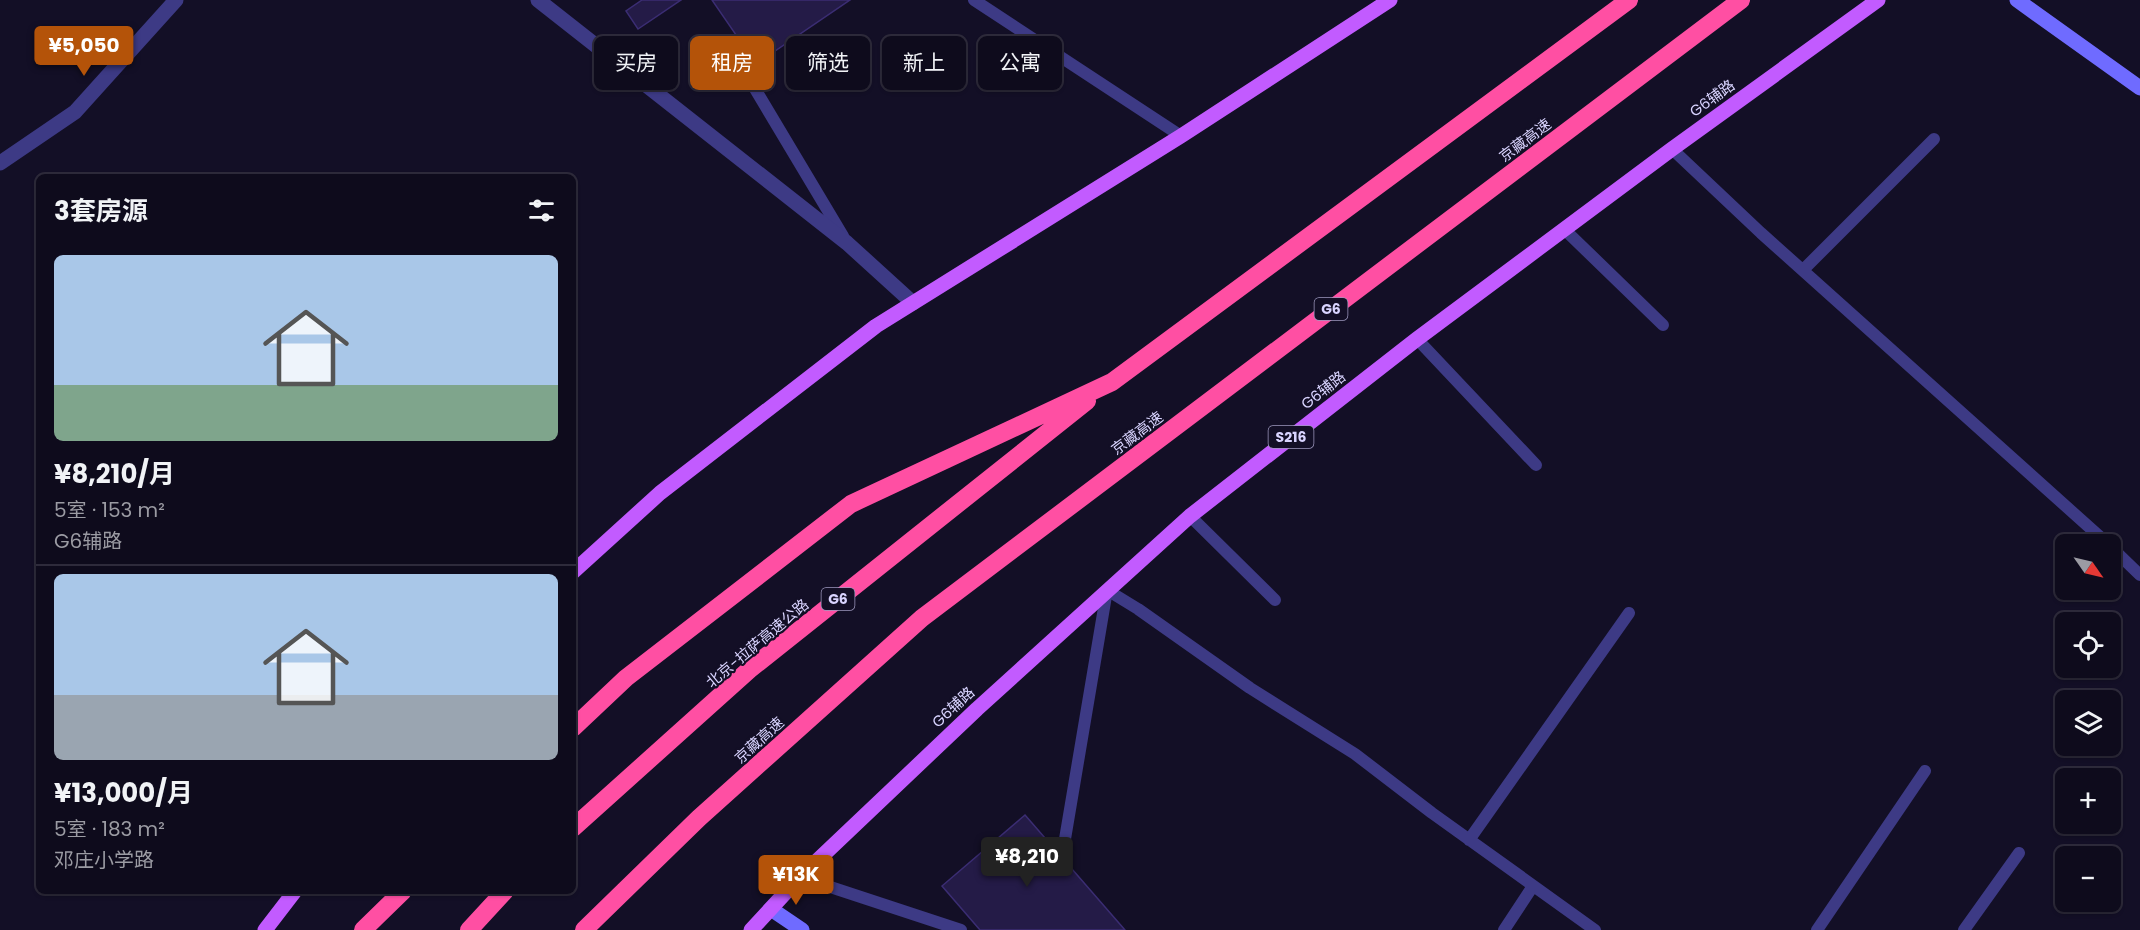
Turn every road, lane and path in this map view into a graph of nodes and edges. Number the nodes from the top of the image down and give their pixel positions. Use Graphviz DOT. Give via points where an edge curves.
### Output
graph roads {
  1 [pos="176,0"];
  2 [pos="538,0"];
  3 [pos="974,0"];
  4 [pos="1390,0"];
  5 [pos="1629,0"];
  6 [pos="1741,0"];
  7 [pos="1878,0"];
  8 [pos="2017,0"];
  9 [pos="2140,88"];
  10 [pos="756,90"];
  11 [pos="1181,136"];
  12 [pos="1934,139"];
  13 [pos="1672,149"];
  14 [pos="0,163"];
  15 [pos="1564,229"];
  16 [pos="847,243"];
  17 [pos="1803,270"];
  18 [pos="914,303"];
  19 [pos="1663,325"];
  20 [pos="1417,339"];
  21 [pos="1112,382"];
  22 [pos="1536,465"];
  23 [pos="1190,516"];
  24 [pos="2098,534"];
  25 [pos="2121,556"];
  26 [pos="576,569"];
  27 [pos="2140,575"];
  28 [pos="1107,590"];
  29 [pos="1275,600"];
  30 [pos="1629,613"];
  31 [pos="576,725"];
  32 [pos="1925,771"];
  33 [pos="576,825"];
  34 [pos="1065,838"];
  35 [pos="1469,840"];
  36 [pos="2019,853"];
  37 [pos="800,878"];
  38 [pos="1533,886"];
  39 [pos="293,894"];
  40 [pos="401,894"];
  41 [pos="501,894"];
  42 [pos="771,909"];
  43 [pos="265,930"];
  44 [pos="363,930"];
  45 [pos="469,930"];
  46 [pos="584,930"];
  47 [pos="751,930"];
  48 [pos="802,930"];
  49 [pos="961,930"];
  50 [pos="1504,930"];
  51 [pos="1595,930"];
  52 [pos="1817,930"];
  53 [pos="1964,930"];
  1 -- 14 [label="street" via="75,112"];
  2 -- 16 [label="street"];
  3 -- 11 [label="lane"];
  4 -- 11 [label="main road"];
  5 -- 21 [label="highway"];
  6 -- 46 [label="highway, 京藏高速 / G6" via="922,618 699,818"];
  7 -- 13 [label="main road, G6辅路 / S216"];
  8 -- 9 [label="main road"];
  10 -- 16 [label="lane"];
  11 -- 18 [label="main road"];
  12 -- 17 [label="lane"];
  13 -- 15 [label="main road, G6辅路 / S216"];
  13 -- 17 [label="lane"];
  15 -- 19 [label="lane"];
  15 -- 20 [label="main road, G6辅路 / S216"];
  16 -- 18 [label="street"];
  17 -- 24 [label="lane"];
  18 -- 26 [label="main road" via="876,326 660,493"];
  20 -- 22 [label="lane"];
  20 -- 23 [label="main road, G6辅路 / S216"];
  21 -- 31 [label="highway" via="851,504 626,678"];
  21 -- 33 [label="highway, 北京-拉萨高速公路 / G6" via="749,670"];
  23 -- 28 [label="main road, G6辅路 / S216"];
  23 -- 29 [label="lane"];
  25 -- 27 [label="lane"];
  28 -- 34 [label="lane"];
  28 -- 35 [label="lane" via="1355,754"];
  28 -- 37 [label="main road, G6辅路 / S216"];
  30 -- 35 [label="lane"];
  32 -- 52 [label="lane"];
  35 -- 38 [label="lane"];
  36 -- 53 [label="lane"];
  37 -- 42 [label="main road, G6辅路 / S216"];
  37 -- 49 [label="lane"];
  38 -- 50 [label="lane"];
  38 -- 51 [label="lane"];
  39 -- 43 [label="main road"];
  40 -- 44 [label="highway"];
  41 -- 45 [label="highway"];
  42 -- 47 [label="main road, G6辅路 / S216"];
  42 -- 48 [label="main road"];
}
